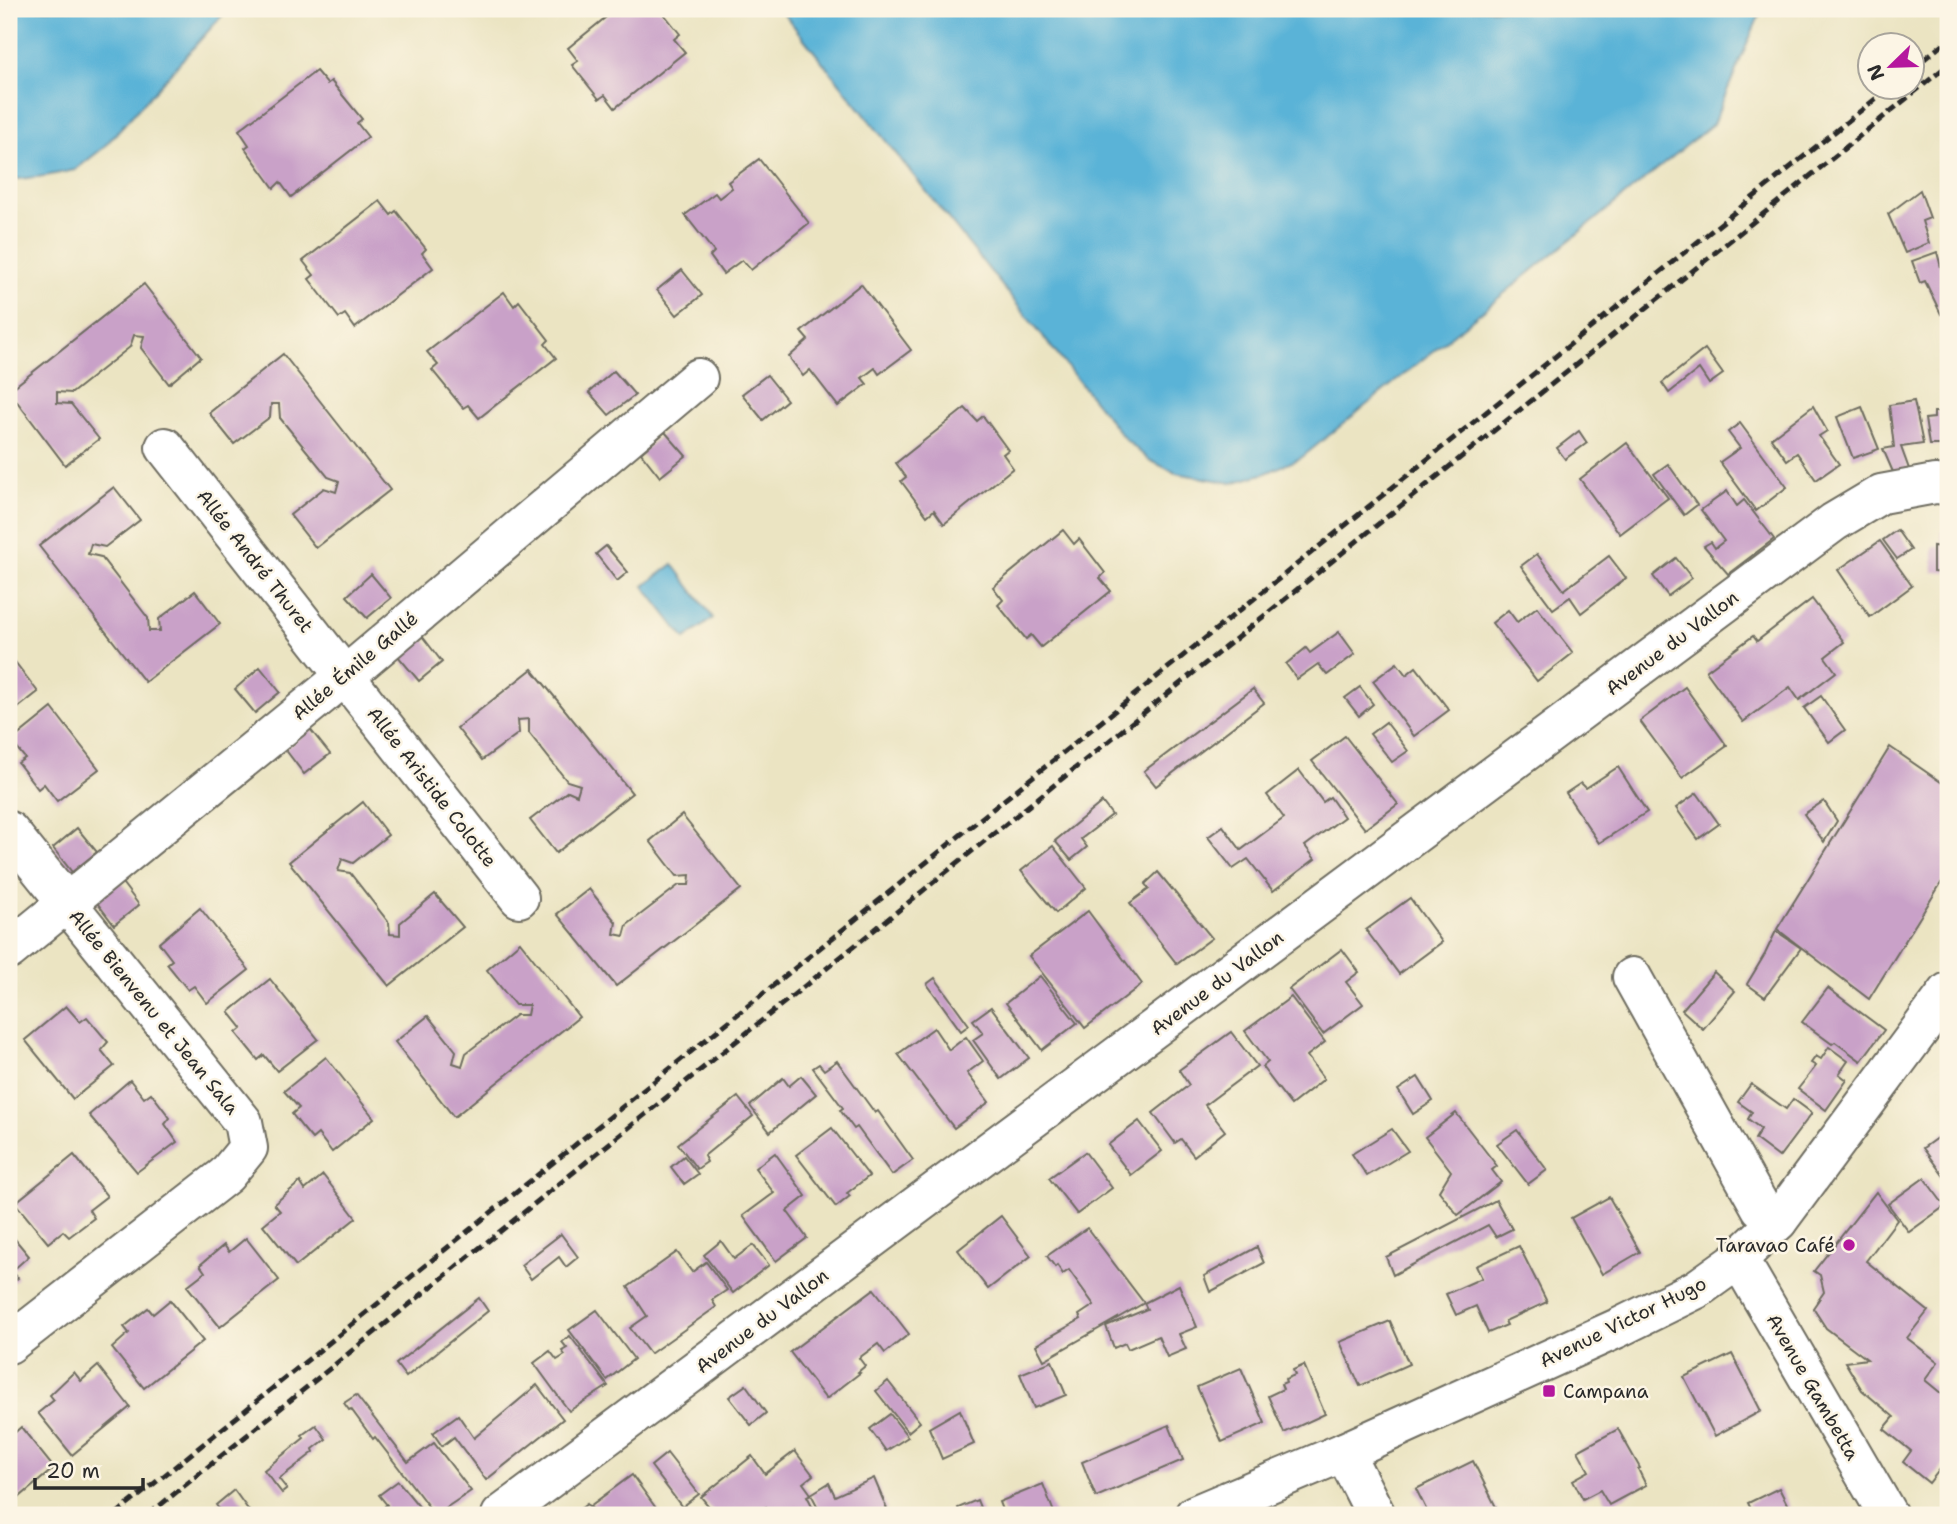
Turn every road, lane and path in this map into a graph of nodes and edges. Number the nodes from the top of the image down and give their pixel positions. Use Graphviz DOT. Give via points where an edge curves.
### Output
graph roads {
  1 [pos="698,379"];
  2 [pos="165,447"];
  3 [pos="1948,485"];
  4 [pos="345,676"];
  5 [pos="9,831"];
  6 [pos="519,898"];
  7 [pos="65,902"];
  8 [pos="9,950"];
  9 [pos="1632,977"];
  10 [pos="1948,992"];
  11 [pos="1778,1221"];
  12 [pos="1736,1261"];
  13 [pos="9,1344"];
  14 [pos="1344,1452"];
  15 [pos="501,1515"];
  16 [pos="1194,1515"];
  17 [pos="1376,1515"];
  18 [pos="1888,1515"];
  1 -- 4 [label="street, Allée Émile Gallé"];
  2 -- 4 [label="street, Allée André Thuret"];
  3 -- 15 [label="street, Avenue du Vallon" via="1881,494 1833,522"];
  4 -- 6 [label="street, Allée Aristide Colotte"];
  4 -- 7 [label="street, Allée Émile Gallé"];
  5 -- 7 [label="street"];
  7 -- 8 [label="street, Allée Émile Gallé"];
  7 -- 13 [label="street, Allée Bienvenu et Jean Sala" via="243,1122 248,1148 226,1175"];
  9 -- 11 [label="street" via="1761,1208"];
  10 -- 11 [label="street, Avenue Victor Hugo"];
  11 -- 12 [label="street, Avenue Victor Hugo"];
  12 -- 14 [label="street, Avenue Victor Hugo" via="1697,1289 1618,1328"];
  12 -- 18 [label="street, Avenue Gambetta"];
  14 -- 16 [label="street, Avenue Victor Hugo"];
  14 -- 17 [label="street"];
}
